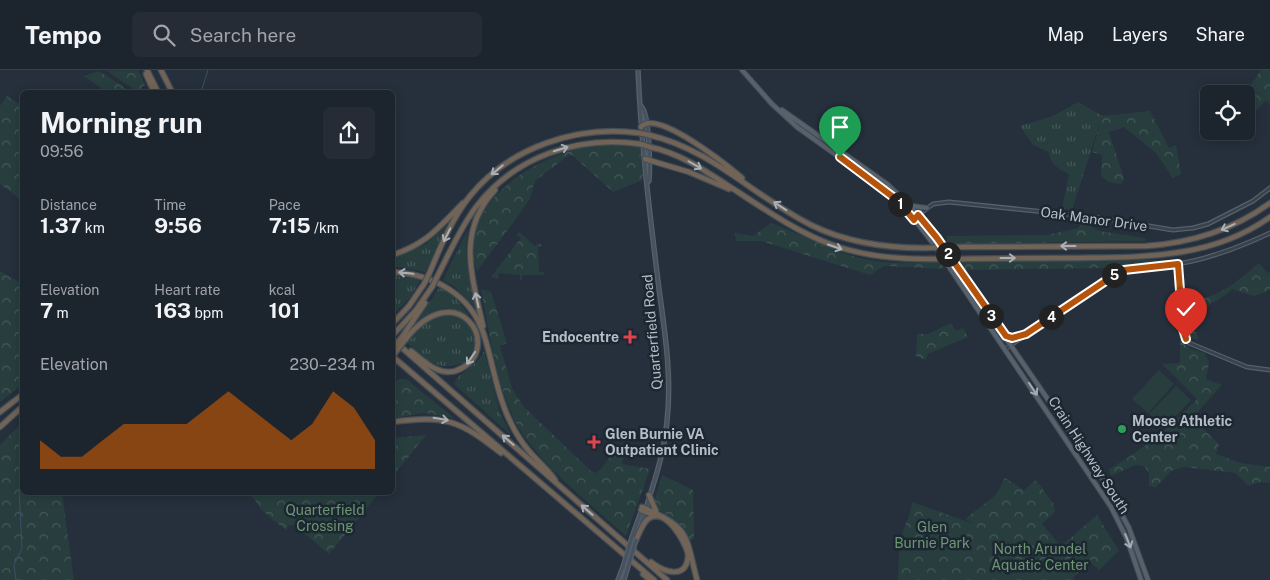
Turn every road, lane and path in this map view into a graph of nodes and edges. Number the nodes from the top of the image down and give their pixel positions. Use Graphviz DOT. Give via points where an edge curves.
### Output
graph roads {
  1 [pos="146,70"];
  2 [pos="161,70"];
  3 [pos="638,70"];
  4 [pos="742,70"];
  5 [pos="153,90"];
  6 [pos="157,90"];
  7 [pos="171,90"];
  8 [pos="772,104"];
  9 [pos="641,106"];
  10 [pos="646,123"];
  11 [pos="640,130"];
  12 [pos="546,154"];
  13 [pos="647,159"];
  14 [pos="1270,188"];
  15 [pos="761,193"];
  16 [pos="469,197"];
  17 [pos="1270,203"];
  18 [pos="909,205"];
  19 [pos="927,208"];
  20 [pos="769,213"];
  21 [pos="918,215"];
  22 [pos="1270,217"];
  23 [pos="914,220"];
  24 [pos="1270,233"];
  25 [pos="395,254"];
  26 [pos="1178,264"];
  27 [pos="395,272"];
  28 [pos="432,288"];
  29 [pos="395,321"];
  30 [pos="1003,334"];
  31 [pos="1024,334"];
  32 [pos="395,335"];
  33 [pos="395,337"];
  34 [pos="395,337"];
  35 [pos="403,338"];
  36 [pos="1011,345"];
  37 [pos="395,346"];
  38 [pos="488,347"];
  39 [pos="1005,349"];
  40 [pos="395,352"];
  41 [pos="395,359"];
  42 [pos="1270,370"];
  43 [pos="20,397"];
  44 [pos="20,409"];
  45 [pos="0,412"];
  46 [pos="395,422"];
  47 [pos="0,427"];
  48 [pos="557,484"];
  49 [pos="649,495"];
  50 [pos="563,502"];
  51 [pos="644,509"];
  52 [pos="658,515"];
  53 [pos="617,537"];
  54 [pos="634,539"];
  55 [pos="612,543"];
  56 [pos="618,580"];
  57 [pos="624,580"];
  58 [pos="650,580"];
  59 [pos="654,580"];
  60 [pos="667,580"];
  61 [pos="697,580"];
  62 [pos="1141,580"];
  63 [pos="1148,580"];
  1 -- 5 [label="highway"];
  1 -- 6 [label="highway"];
  2 -- 7 [label="highway"];
  3 -- 9 [label="main road, Quarterfield Road"];
  4 -- 8 [label="main road"];
  8 -- 18 [label="main road, Crain Highway South" via="876,175"];
  8 -- 23 [label="main road, Crain Highway South" via="797,127 884,190"];
  9 -- 10 [label="main road, Quarterfield Road"];
  9 -- 11 [label="main road, Quarterfield Road"];
  10 -- 11 [label="highway"];
  10 -- 13 [label="main road, Quarterfield Road"];
  10 -- 15 [label="highway" via="652,122 695,143"];
  11 -- 13 [label="main road, Quarterfield Road"];
  11 -- 15 [label="highway, bridge" via="696,152"];
  11 -- 16 [label="highway, one-way" via="585,133 541,145 505,164"];
  12 -- 20 [label="highway, one-way, bridge" via="586,143 650,146 690,162"];
  12 -- 28 [label="highway, bridge" via="511,173 485,197 464,224"];
  38 -- 12 [label="highway, one-way" via="470,264 472,228 495,191 512,175"];
  13 -- 20 [label="highway" via="705,178"];
  13 -- 49 [label="main road, Quarterfield Road" via="669,393 668,422"];
  14 -- 19 [label="street, Oak Manor Drive" via="1226,216 1193,228 1179,229 949,202"];
  17 -- 15 [label="highway, one-way, bridge" via="1217,232 1162,245 925,248 872,245 840,237 811,225"];
  16 -- 25 [label="highway" via="429,238"];
  16 -- 29 [label="highway, one-way, bridge" via="449,230 424,284"];
  18 -- 19 [label="main road"];
  18 -- 21 [label="main road, Crain Highway South"];
  19 -- 21 [label="street, Oak Manor Drive"];
  20 -- 22 [label="highway, one-way, bridge" via="806,235 852,252 888,258 931,259 1172,255 1221,243"];
  21 -- 23 [label="street, Oak Manor Drive"];
  21 -- 30 [label="main road, Crain Highway South"];
  23 -- 39 [label="main road, Crain Highway South"];
  24 -- 26 [label="street" via="1213,256"];
  26 -- 31 [label="street" via="1124,270"];
  26 -- 42 [label="street" via="1183,334 1188,343 1247,367"];
  38 -- 27 [label="highway, one-way" via="478,320 454,292 423,276"];
  28 -- 32 [label="highway"];
  28 -- 35 [label="highway"];
  30 -- 31 [label="main road" via="1012,338"];
  30 -- 36 [label="main road, Crain Highway South"];
  31 -- 36 [label="street"];
  35 -- 33 [label="highway, one-way" via="424,320 448,312 471,322 478,343 468,364 456,371 443,372 431,367"];
  48 -- 34 [label="highway, one-way"];
  35 -- 37 [label="highway, bridge"];
  35 -- 40 [label="highway, bridge"];
  36 -- 39 [label="street"];
  36 -- 63 [label="main road, Crain Highway South" via="1114,500 1129,528"];
  38 -- 48 [label="highway" via="509,421"];
  39 -- 62 [label="main road, Crain Highway South, one-way" via="1111,506"];
  41 -- 50 [label="highway"];
  43 -- 45 [label="highway"];
  44 -- 47 [label="highway"];
  46 -- 50 [label="highway, one-way" via="428,418 459,424"];
  53 -- 48 [label="highway, one-way"];
  49 -- 51 [label="main road, Quarterfield Road"];
  49 -- 52 [label="highway"];
  50 -- 55 [label="highway"];
  51 -- 52 [label="highway"];
  51 -- 54 [label="main road, Quarterfield Road"];
  52 -- 53 [label="highway" via="676,529 686,545 688,557 680,571 664,572"];
  52 -- 54 [label="highway" via="645,521"];
  52 -- 61 [label="highway" via="674,522 686,538"];
  53 -- 60 [label="highway"];
  54 -- 56 [label="main road, Quarterfield Road, bridge"];
  54 -- 57 [label="main road, Quarterfield Road, bridge"];
  55 -- 58 [label="highway"];
  55 -- 59 [label="highway"];
}
